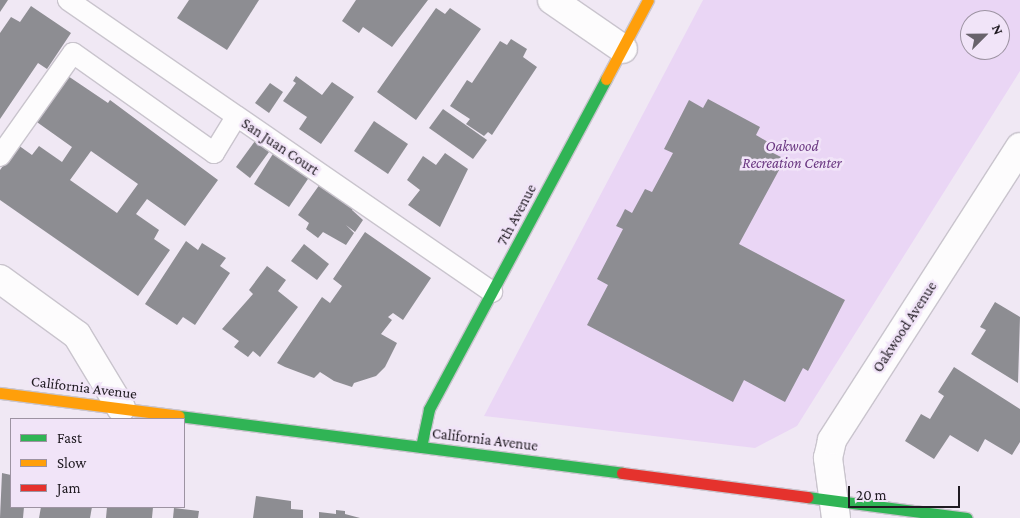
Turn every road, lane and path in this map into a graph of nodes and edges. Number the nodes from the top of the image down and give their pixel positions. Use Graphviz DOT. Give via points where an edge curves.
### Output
graph roads {
  1 [pos="68,0"];
  2 [pos="552,0"];
  3 [pos="648,0"];
  4 [pos="623,49"];
  5 [pos="236,117"];
  6 [pos="1020,147"];
  7 [pos="0,156"];
  8 [pos="0,279"];
  9 [pos="492,292"];
  10 [pos="0,393"];
  11 [pos="121,408"];
  12 [pos="421,447"];
  13 [pos="835,509"];
  14 [pos="967,518"];
  1 -- 5 [label="lane, San Juan Court"];
  2 -- 4 [label="street"];
  3 -- 4 [label="street, 7th Avenue"];
  4 -- 9 [label="street, 7th Avenue"];
  5 -- 7 [label="lane" via="214,153 72,52"];
  5 -- 9 [label="lane, San Juan Court"];
  6 -- 13 [label="street, Oakwood Avenue" via="832,440 828,458"];
  8 -- 11 [label="street" via="77,335"];
  9 -- 12 [label="street, 7th Avenue" via="429,409"];
  10 -- 11 [label="street, California Avenue"];
  11 -- 12 [label="street, California Avenue"];
  12 -- 13 [label="street, California Avenue"];
  13 -- 14 [label="street, California Avenue"];
}
